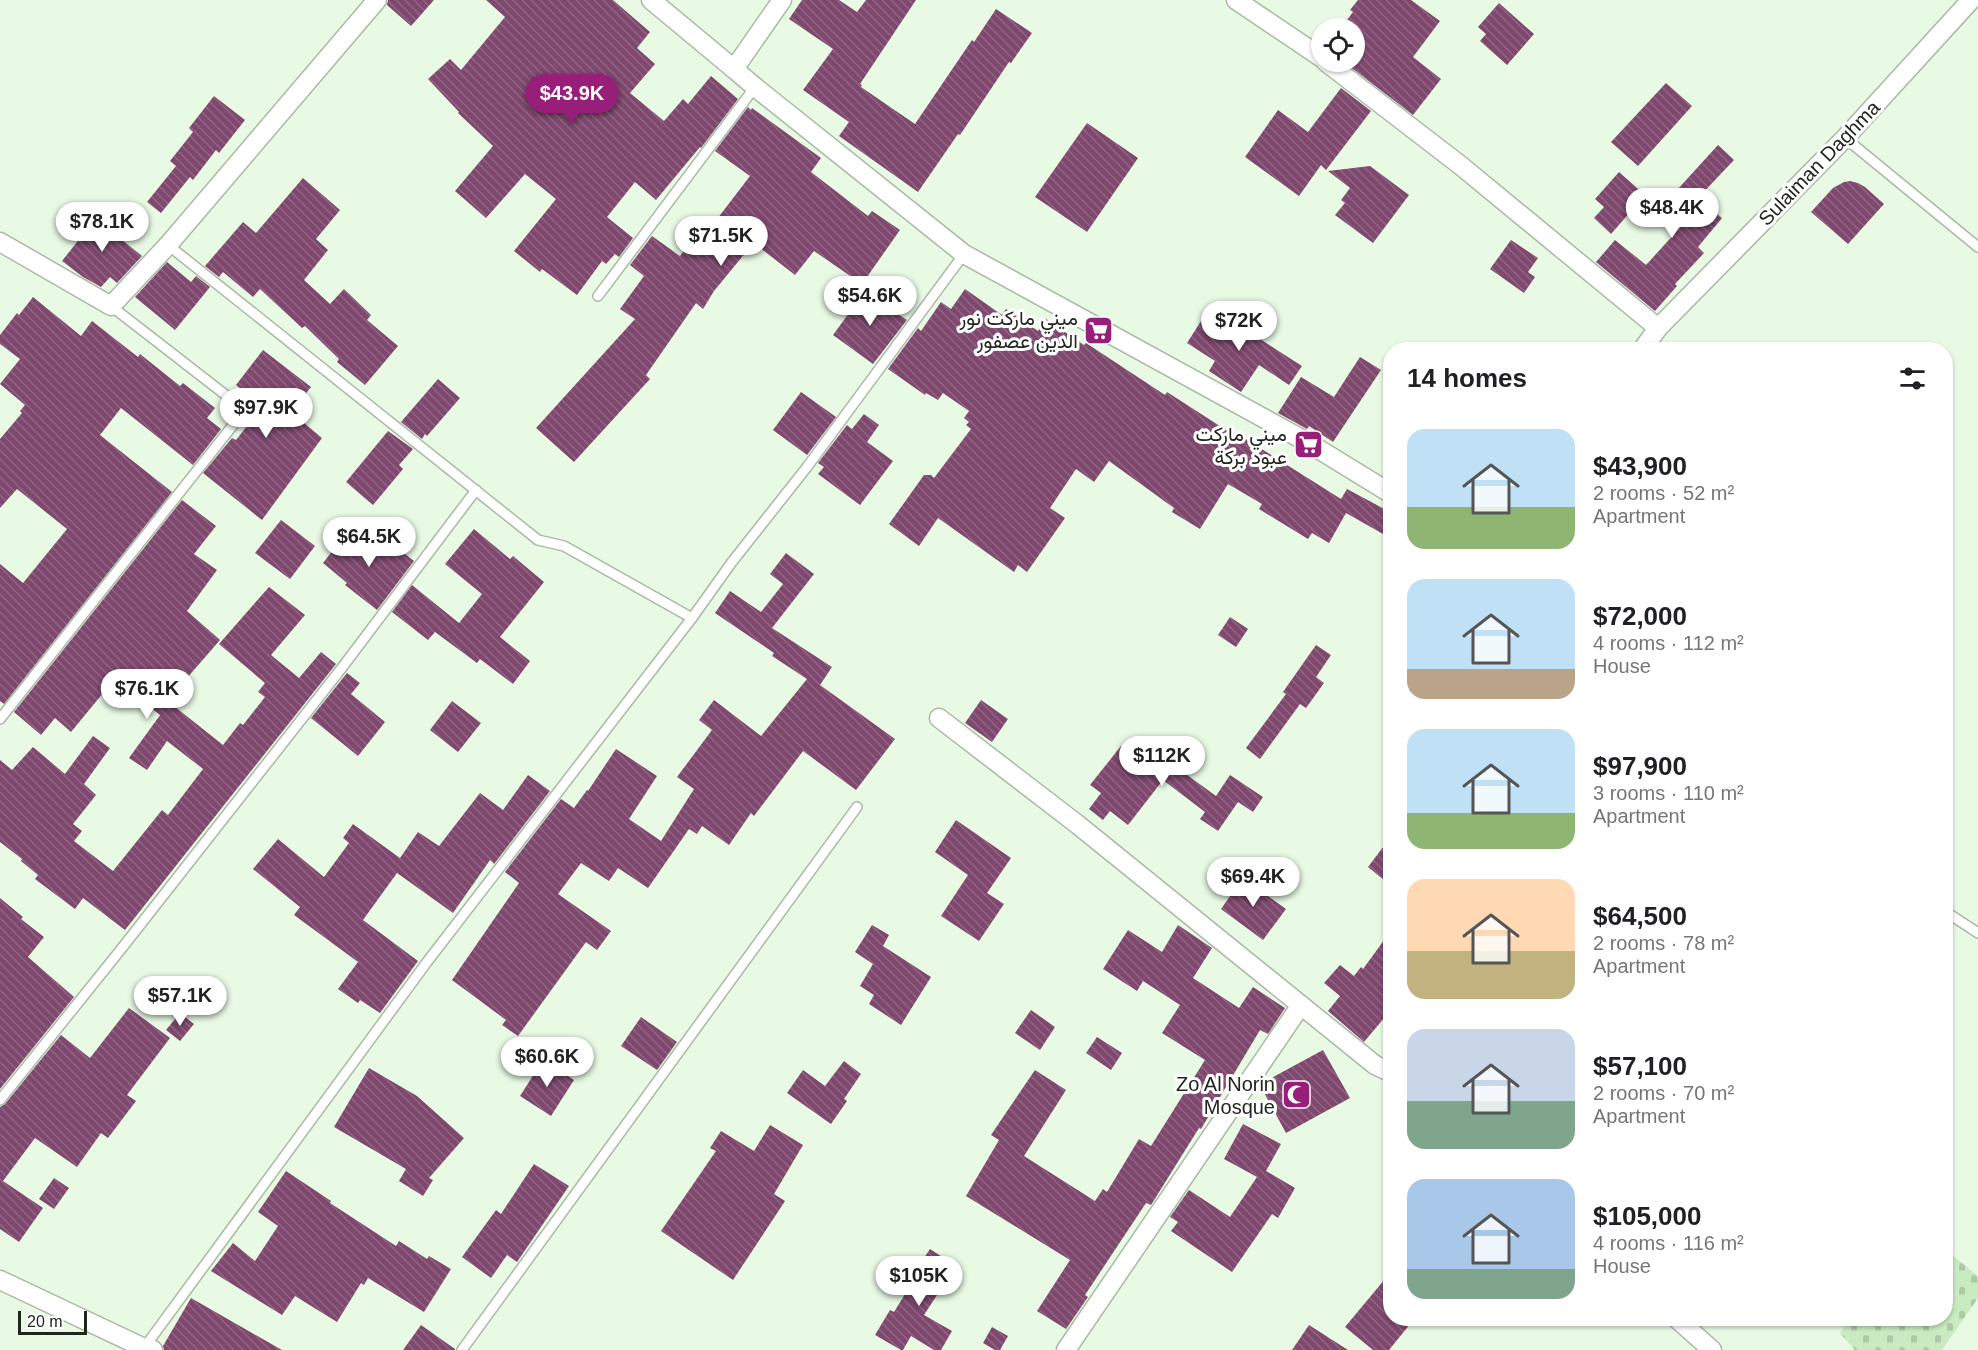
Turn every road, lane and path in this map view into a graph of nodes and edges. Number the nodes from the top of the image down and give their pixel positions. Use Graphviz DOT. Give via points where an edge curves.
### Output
graph roads {
  1 [pos="377,0"];
  2 [pos="651,0"];
  3 [pos="782,0"];
  4 [pos="1236,0"];
  5 [pos="1971,0"];
  6 [pos="1311,51"];
  7 [pos="734,69"];
  8 [pos="1339,72"];
  9 [pos="755,87"];
  10 [pos="1845,138"];
  11 [pos="0,242"];
  12 [pos="168,244"];
  13 [pos="1978,248"];
  14 [pos="964,254"];
  15 [pos="598,296"];
  16 [pos="111,306"];
  17 [pos="1658,328"];
  18 [pos="1648,342"];
  19 [pos="1383,489"];
  20 [pos="476,490"];
  21 [pos="692,618"];
  22 [pos="939,718"];
  23 [pos="0,719"];
  24 [pos="857,807"];
  25 [pos="1953,917"];
  26 [pos="1978,933"];
  27 [pos="1301,1005"];
  28 [pos="1383,1068"];
  29 [pos="0,1100"];
  30 [pos="0,1280"];
  31 [pos="1685,1326"];
  32 [pos="149,1349"];
  33 [pos="462,1350"];
  34 [pos="1066,1350"];
  35 [pos="1712,1350"];
  1 -- 12 [label="street"];
  2 -- 7 [label="street"];
  3 -- 7 [label="street"];
  4 -- 6 [label="street"];
  5 -- 10 [label="street, Sulaiman Daghma"];
  7 -- 9 [label="street"];
  8 -- 17 [label="street" via="1460,165"];
  9 -- 14 [label="street"];
  9 -- 15 [label="lane"];
  10 -- 13 [label="lane"];
  10 -- 17 [label="street, Sulaiman Daghma"];
  11 -- 16 [label="street"];
  12 -- 16 [label="street"];
  12 -- 20 [label="lane"];
  14 -- 19 [label="street" via="1307,442"];
  14 -- 21 [label="lane"];
  16 -- 23 [label="lane" via="245,410"];
  17 -- 18 [label="street, Sulaiman Daghma"];
  20 -- 21 [label="lane" via="538,540 564,546"];
  20 -- 29 [label="lane" via="341,669"];
  21 -- 32 [label="lane" via="427,962"];
  22 -- 27 [label="street"];
  24 -- 33 [label="lane"];
  25 -- 26 [label="lane"];
  27 -- 28 [label="street"];
  27 -- 34 [label="street"];
  30 -- 32 [label="street"];
  31 -- 35 [label="street"];
}
